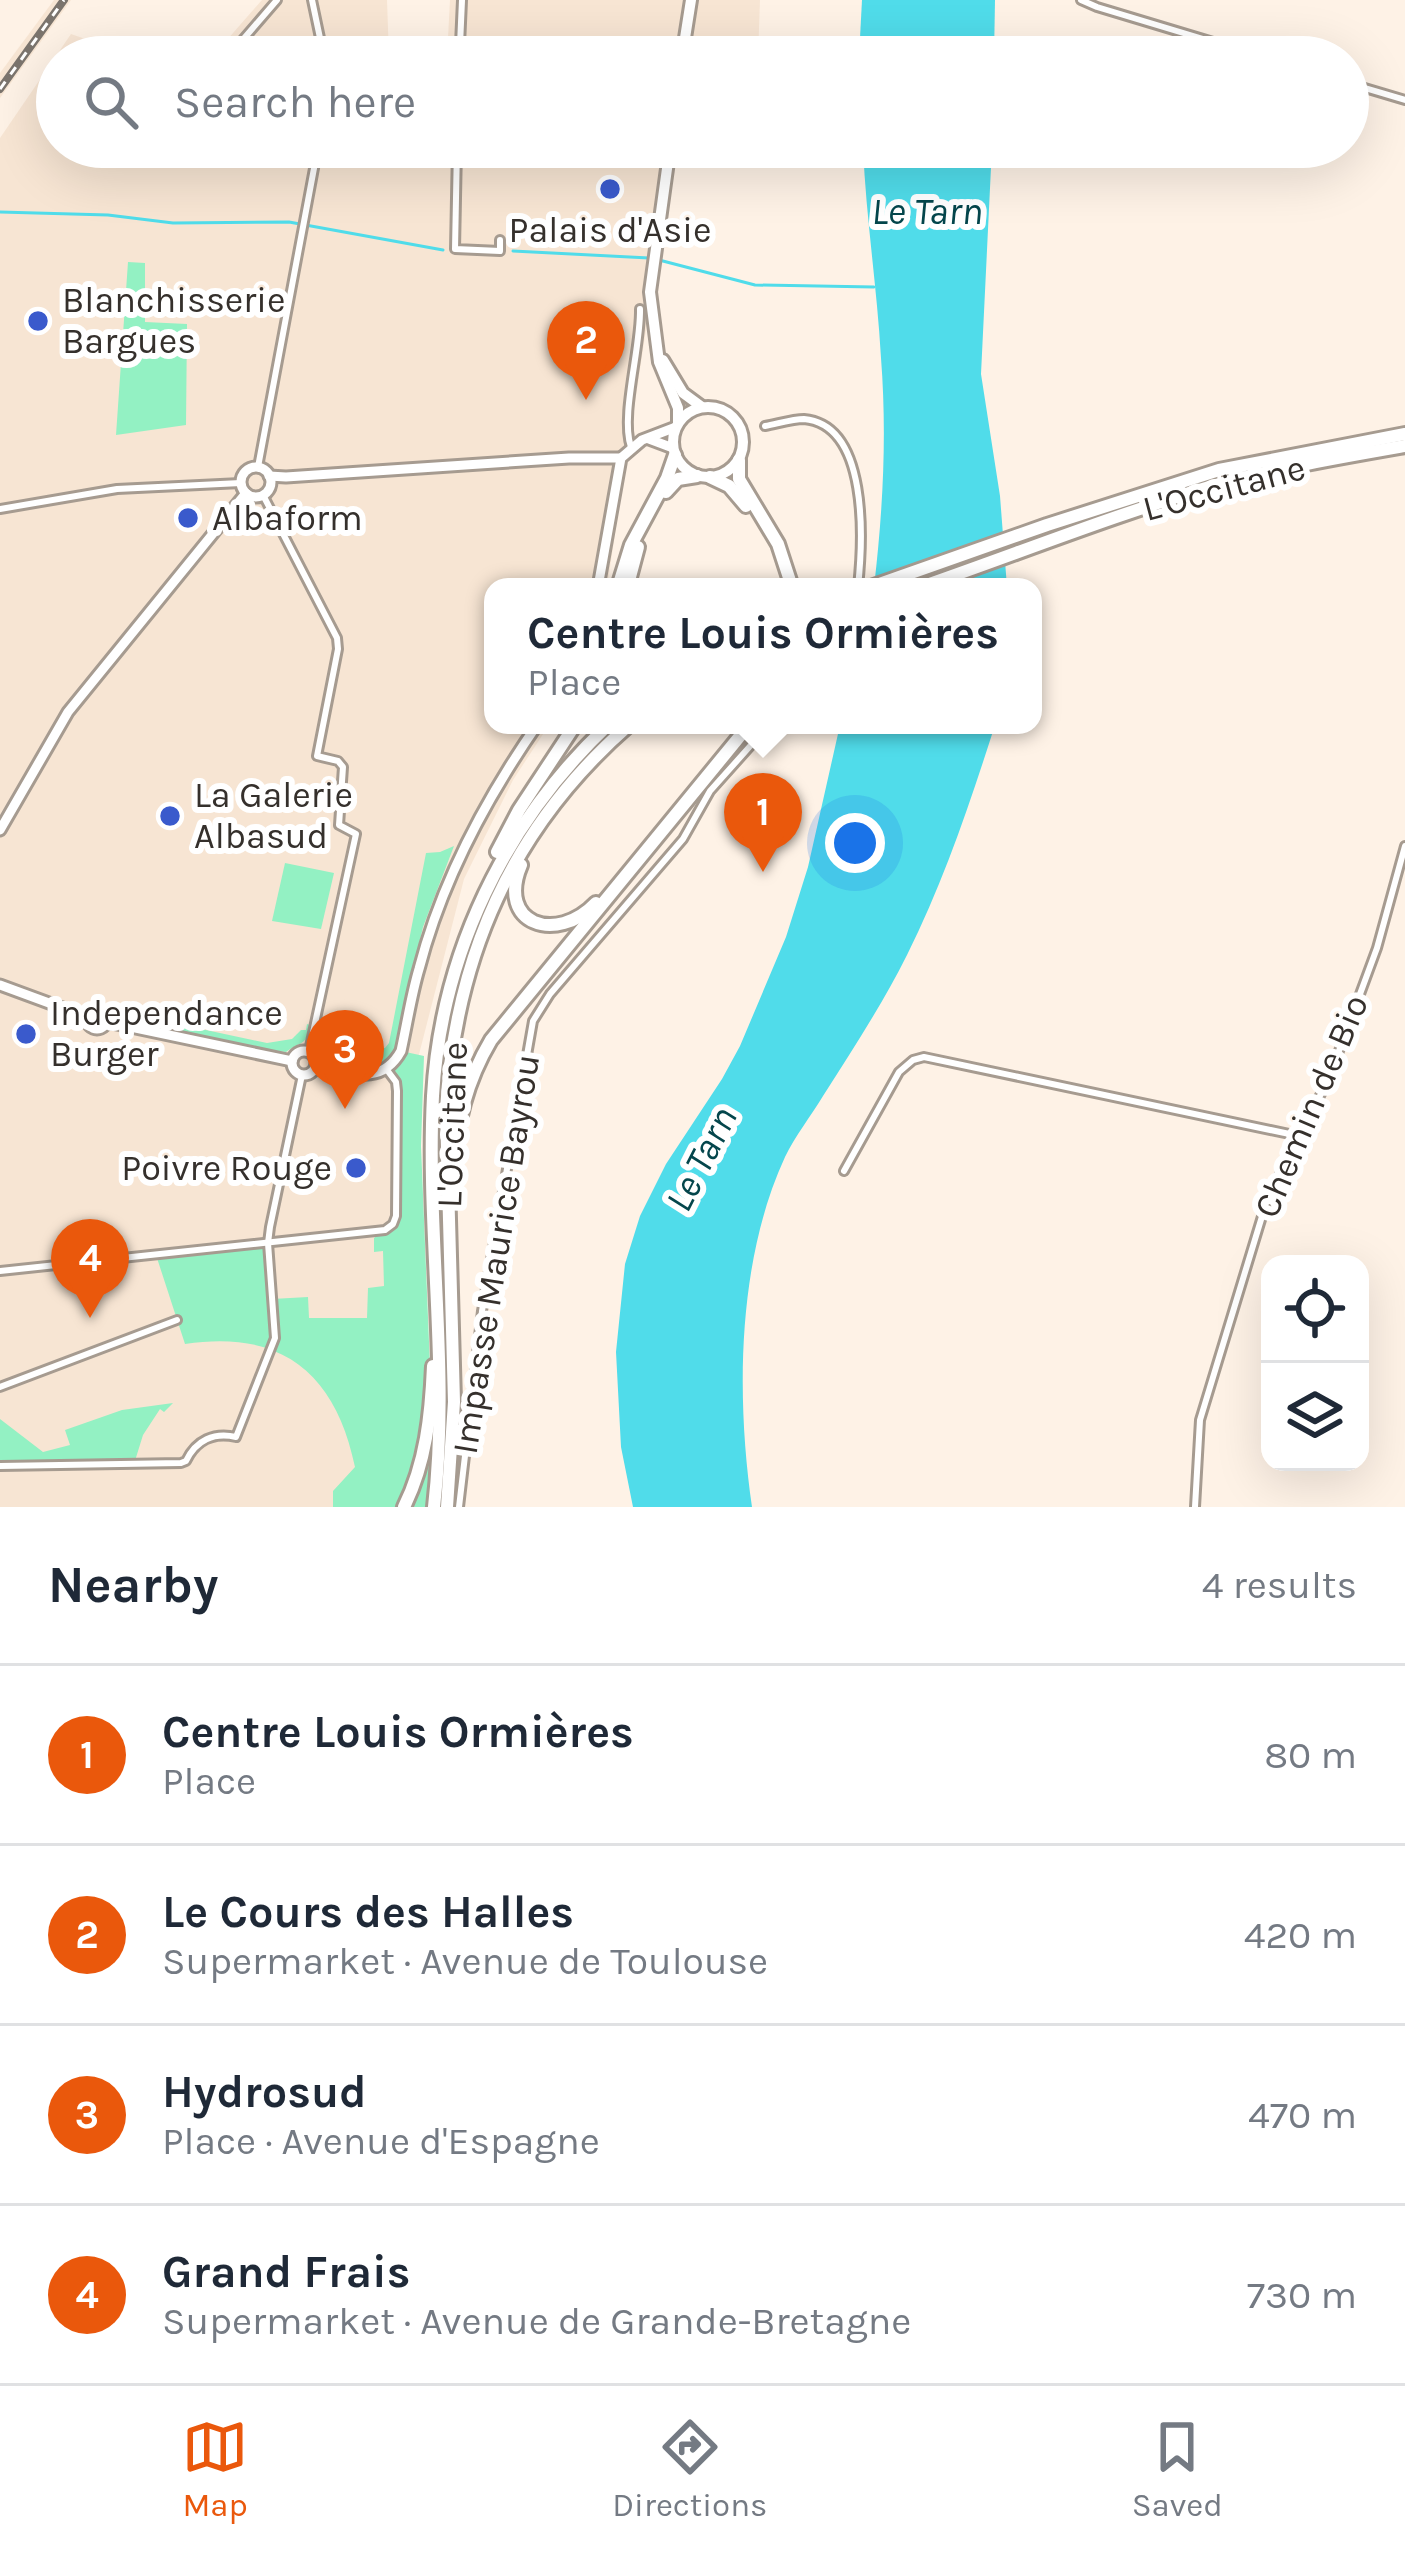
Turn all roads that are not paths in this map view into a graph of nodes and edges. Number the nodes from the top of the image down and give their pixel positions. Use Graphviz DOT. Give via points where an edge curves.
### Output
graph roads {
  1 [pos="277,0"];
  2 [pos="312,0"];
  3 [pos="462,0"];
  4 [pos="691,0"];
  5 [pos="1081,0"];
  6 [pos="245,36"];
  7 [pos="320,36"];
  8 [pos="460,36"];
  9 [pos="685,36"];
  10 [pos="1191,36"];
  11 [pos="1369,89"];
  12 [pos="1405,100"];
  13 [pos="314,168"];
  14 [pos="457,168"];
  15 [pos="667,168"];
  16 [pos="500,240"];
  17 [pos="640,309"];
  18 [pos="656,345"];
  19 [pos="702,407"];
  20 [pos="677,425"];
  21 [pos="765,426"];
  22 [pos="1405,434"];
  23 [pos="649,439"];
  24 [pos="1405,446"];
  25 [pos="631,447"];
  26 [pos="674,452"];
  27 [pos="621,458"];
  28 [pos="739,460"];
  29 [pos="258,467"];
  30 [pos="269,476"];
  31 [pos="703,476"];
  32 [pos="243,488"];
  33 [pos="263,495"];
  34 [pos="0,508"];
  35 [pos="600,578"];
  36 [pos="621,578"];
  37 [pos="632,578"];
  38 [pos="784,578"];
  39 [pos="786,578"];
  40 [pos="859,578"];
  41 [pos="897,578"];
  42 [pos="946,578"];
  43 [pos="531,734"];
  44 [pos="569,734"];
  45 [pos="599,734"];
  46 [pos="620,734"];
  47 [pos="736,734"];
  48 [pos="737,734"];
  49 [pos="762,734"];
  50 [pos="585,767"];
  51 [pos="0,830"];
  52 [pos="1405,846"];
  53 [pos="469,926"];
  54 [pos="4,988"];
  55 [pos="309,1052"];
  56 [pos="292,1061"];
  57 [pos="316,1065"];
  58 [pos="387,1070"];
  59 [pos="302,1075"];
  60 [pos="1299,1136"];
  61 [pos="844,1171"];
  62 [pos="436,1238"];
  63 [pos="268,1243"];
  64 [pos="450,1252"];
  65 [pos="0,1271"];
  66 [pos="177,1319"];
  67 [pos="0,1388"];
  68 [pos="0,1466"];
  69 [pos="404,1507"];
  70 [pos="434,1507"];
  71 [pos="447,1507"];
  72 [pos="459,1507"];
  73 [pos="1195,1507"];
  1 -- 6 [label="street"];
  2 -- 7 [label="street"];
  3 -- 8 [label="street"];
  4 -- 9 [label="main road"];
  5 -- 10 [label="street"];
  11 -- 12 [label="street"];
  13 -- 29 [label="street"];
  14 -- 16 [label="street" via="455,249 500,251"];
  15 -- 18 [label="main road" via="652,268"];
  17 -- 25 [label="street" via="626,429"];
  18 -- 19 [label="main road" via="683,393"];
  18 -- 20 [label="main road"];
  19 -- 20 [label="main road"];
  19 -- 28 [label="main road" via="722,409 737,422"];
  20 -- 23 [label="street"];
  20 -- 26 [label="main road"];
  21 -- 40 [label="street" via="803,419 843,439 856,485"];
  22 -- 41 [label="highway, L'Occitane" via="1219,470"];
  23 -- 25 [label="street"];
  23 -- 26 [label="street"];
  24 -- 42 [label="highway, L'Occitane" via="1220,484"];
  25 -- 27 [label="street"];
  26 -- 31 [label="main road" via="683,468"];
  26 -- 36 [label="highway"];
  27 -- 30 [label="street"];
  27 -- 35 [label="street"];
  28 -- 31 [label="main road" via="724,474"];
  28 -- 39 [label="highway" via="739,479 778,544"];
  29 -- 30 [label="street"];
  29 -- 32 [label="street" via="245,471"];
  30 -- 33 [label="street"];
  31 -- 37 [label="highway" via="667,489"];
  31 -- 38 [label="highway" via="729,486 748,509"];
  32 -- 33 [label="street"];
  32 -- 34 [label="street" via="116,489"];
  32 -- 51 [label="street" via="68,712"];
  33 -- 55 [label="street" via="337,638 317,756 344,767 339,825 356,834"];
  43 -- 58 [label="street" via="470,832 418,970 401,1052"];
  44 -- 53 [label="highway" via="493,858"];
  45 -- 53 [label="highway, L'Occitane" via="534,808"];
  46 -- 50 [label="highway, L'Occitane"];
  47 -- 50 [label="highway" via="594,905 549,927 520,908 515,878"];
  48 -- 64 [label="highway" via="481,1058 456,1137"];
  49 -- 72 [label="street, Impasse Maurice Bayrou" via="533,1022 482,1311"];
  50 -- 64 [label="highway, L'Occitane" via="503,881 467,971 448,1070"];
  52 -- 60 [label="street, Chemin de Bio" via="1375,953"];
  53 -- 62 [label="highway, L'Occitane" via="434,1078"];
  54 -- 56 [label="street" via="87,1017 99,1009 107,1022"];
  55 -- 56 [label="street"];
  55 -- 57 [label="street"];
  56 -- 59 [label="street"];
  57 -- 58 [label="street"];
  57 -- 59 [label="street"];
  58 -- 63 [label="street" via="398,1090 393,1224 376,1233"];
  59 -- 63 [label="street"];
  60 -- 61 [label="street" via="924,1057 899,1072"];
  60 -- 73 [label="street, Chemin de Bio" via="1267,1200 1200,1420"];
  62 -- 69 [label="highway" via="431,1414"];
  62 -- 70 [label="highway, L'Occitane" via="441,1395"];
  63 -- 65 [label="street"];
  63 -- 68 [label="street" via="275,1337 236,1437 202,1441 181,1463"];
  64 -- 71 [label="highway, L'Occitane"];
  66 -- 67 [label="street"];
}
